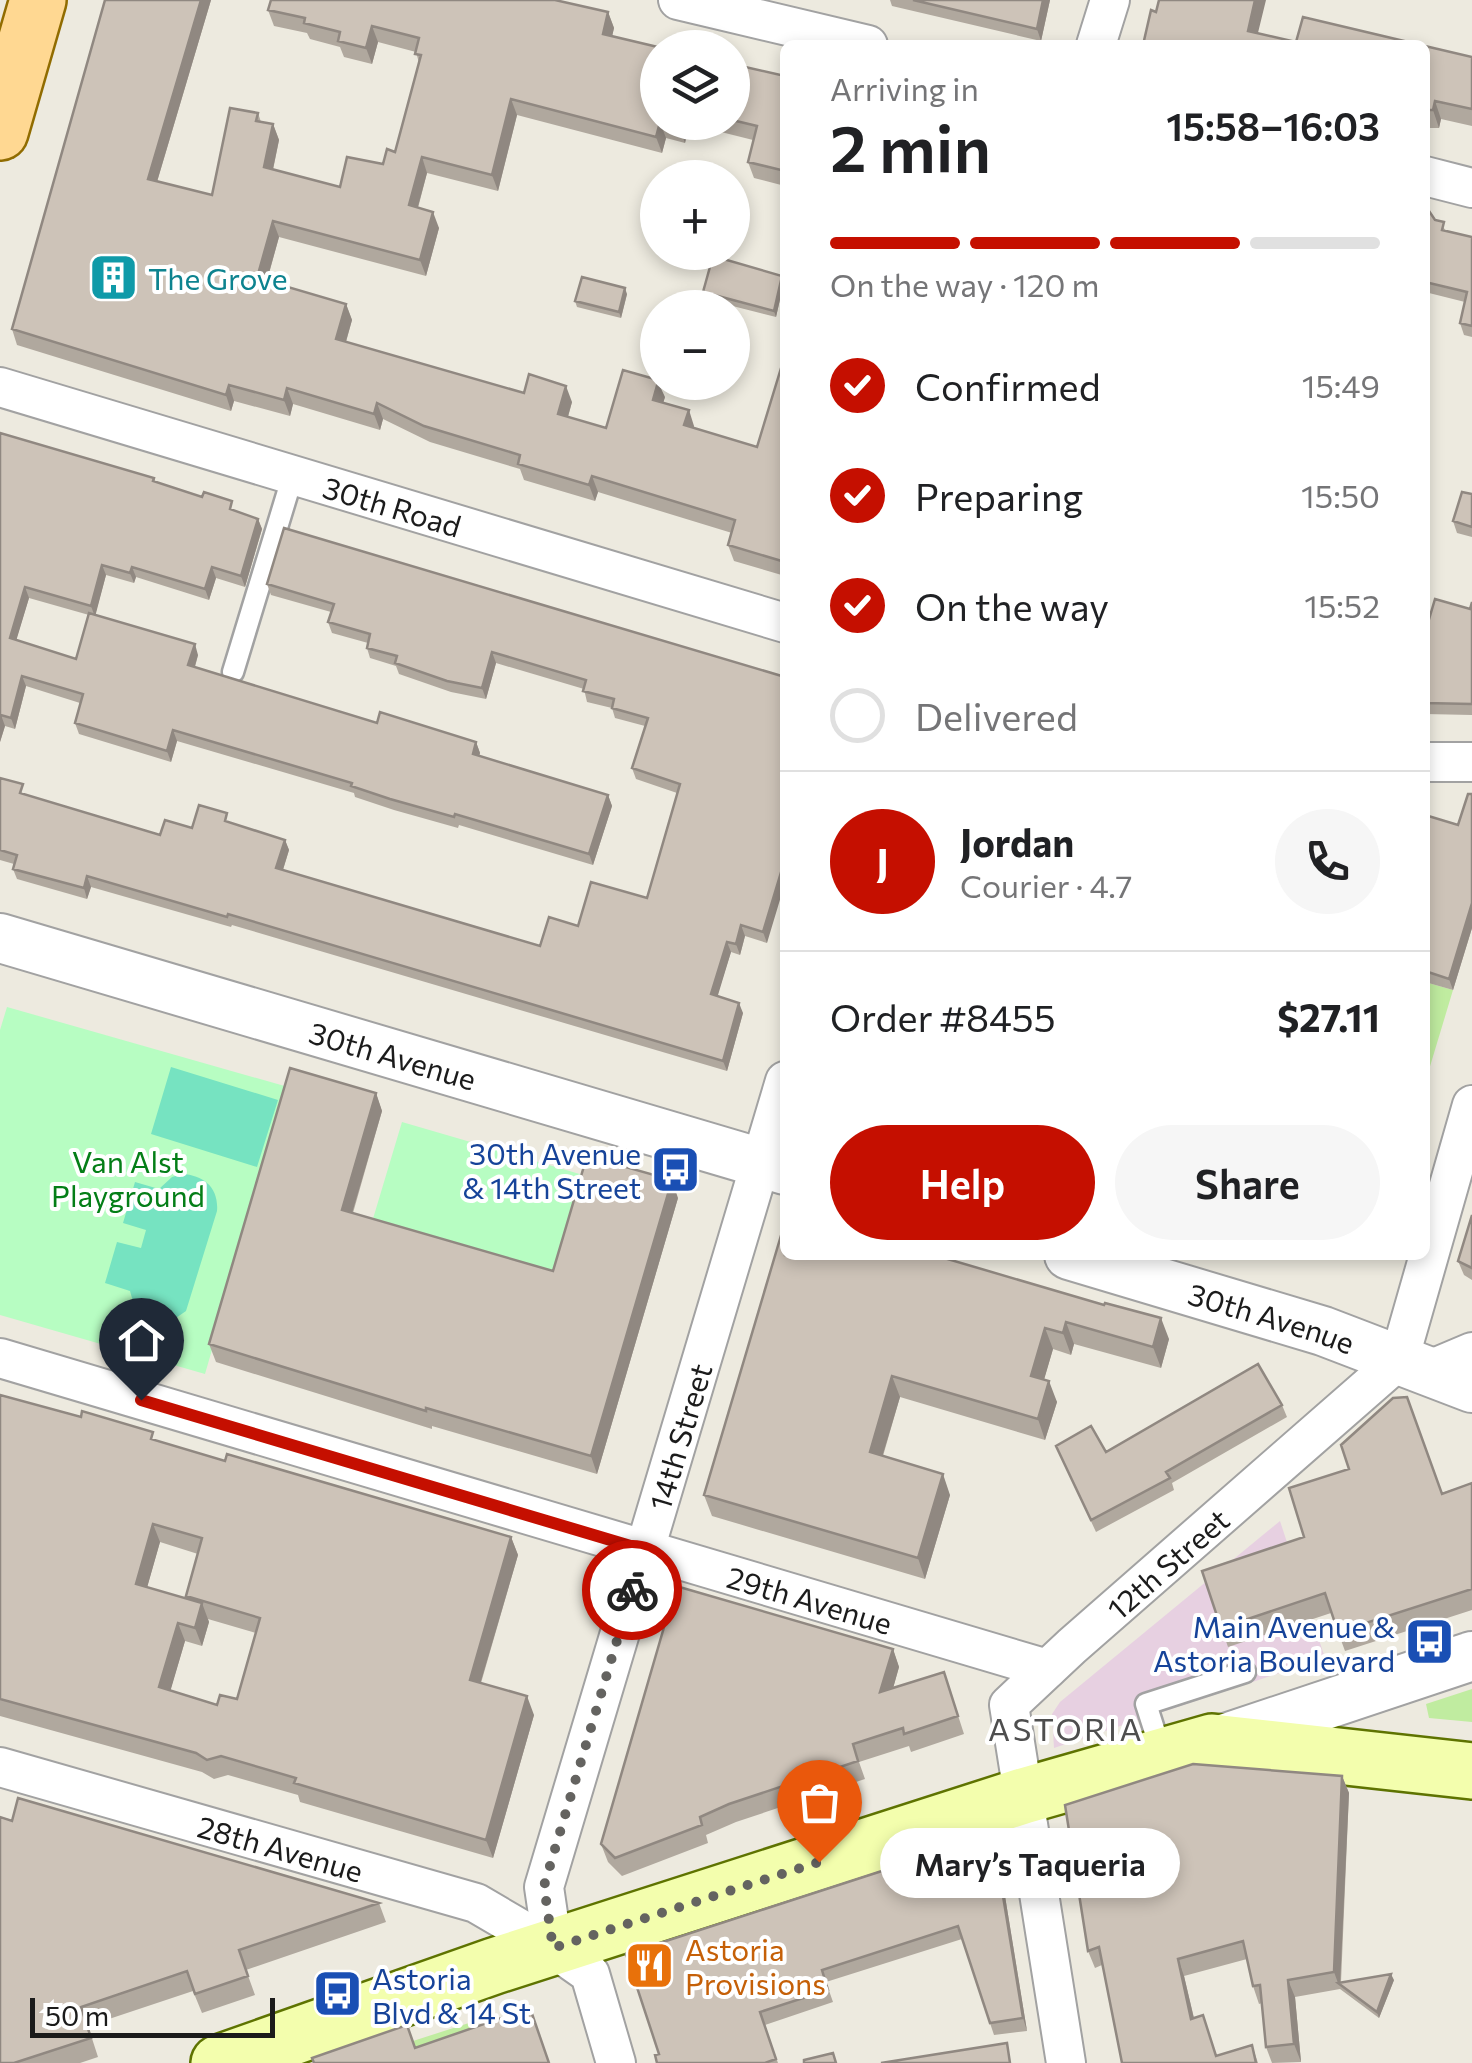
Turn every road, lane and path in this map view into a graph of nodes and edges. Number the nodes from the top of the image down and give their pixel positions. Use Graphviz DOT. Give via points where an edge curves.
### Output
graph roads {
  1 [pos="38,0"];
  2 [pos="678,0"];
  3 [pos="1110,0"];
  4 [pos="847,40"];
  5 [pos="1098,40"];
  6 [pos="0,132"];
  7 [pos="1430,177"];
  8 [pos="1472,188"];
  9 [pos="0,387"];
  10 [pos="292,475"];
  11 [pos="780,622"];
  12 [pos="233,672"];
  13 [pos="1430,762"];
  14 [pos="1472,762"];
  15 [pos="0,938"];
  16 [pos="1472,1105"];
  17 [pos="780,1116"];
  18 [pos="773,1166"];
  19 [pos="1085,1260"];
  20 [pos="1472,1352"];
  21 [pos="0,1358"];
  22 [pos="1413,1365"];
  23 [pos="1472,1388"];
  24 [pos="644,1550"];
  25 [pos="1472,1656"];
  26 [pos="1047,1669"];
  27 [pos="1246,1672"];
  28 [pos="1362,1691"];
  29 [pos="1187,1749"];
  30 [pos="1372,1760"];
  31 [pos="0,1767"];
  32 [pos="1472,1771"];
  33 [pos="1023,1796"];
  34 [pos="553,1948"];
  35 [pos="219,2063"];
  36 [pos="616,2063"];
  37 [pos="1066,2063"];
  1 -- 6 [label="main road"];
  2 -- 4 [label="street"];
  3 -- 5 [label="street"];
  7 -- 8 [label="street"];
  9 -- 10 [label="street, 30th Road"];
  10 -- 11 [label="street, 30th Road"];
  10 -- 12 [label="lane"];
  13 -- 14 [label="street"];
  15 -- 18 [label="street, 30th Avenue"];
  16 -- 22 [label="street"];
  17 -- 18 [label="street, 14th Street"];
  18 -- 24 [label="street, 14th Street"];
  19 -- 22 [label="street, 30th Avenue" via="1324,1331"];
  20 -- 22 [label="street"];
  21 -- 24 [label="street, 29th Avenue"];
  22 -- 23 [label="street, 30th Avenue"];
  22 -- 26 [label="street, 12th Street"];
  24 -- 26 [label="street, 29th Avenue"];
  24 -- 34 [label="street, 14th Street" via="544,1886"];
  25 -- 28 [label="street"];
  26 -- 33 [label="street, 12th Street" via="1009,1705"];
  27 -- 29 [label="lane" via="1146,1704"];
  28 -- 29 [label="street"];
  28 -- 30 [label="street"];
  29 -- 30 [label="main road"];
  29 -- 33 [label="main road"];
  30 -- 32 [label="main road"];
  31 -- 34 [label="street, 28th Avenue" via="476,1903"];
  33 -- 34 [label="main road"];
  33 -- 37 [label="street, 12th Street"];
  34 -- 35 [label="main road"];
  34 -- 36 [label="street" via="590,1974"];
}
